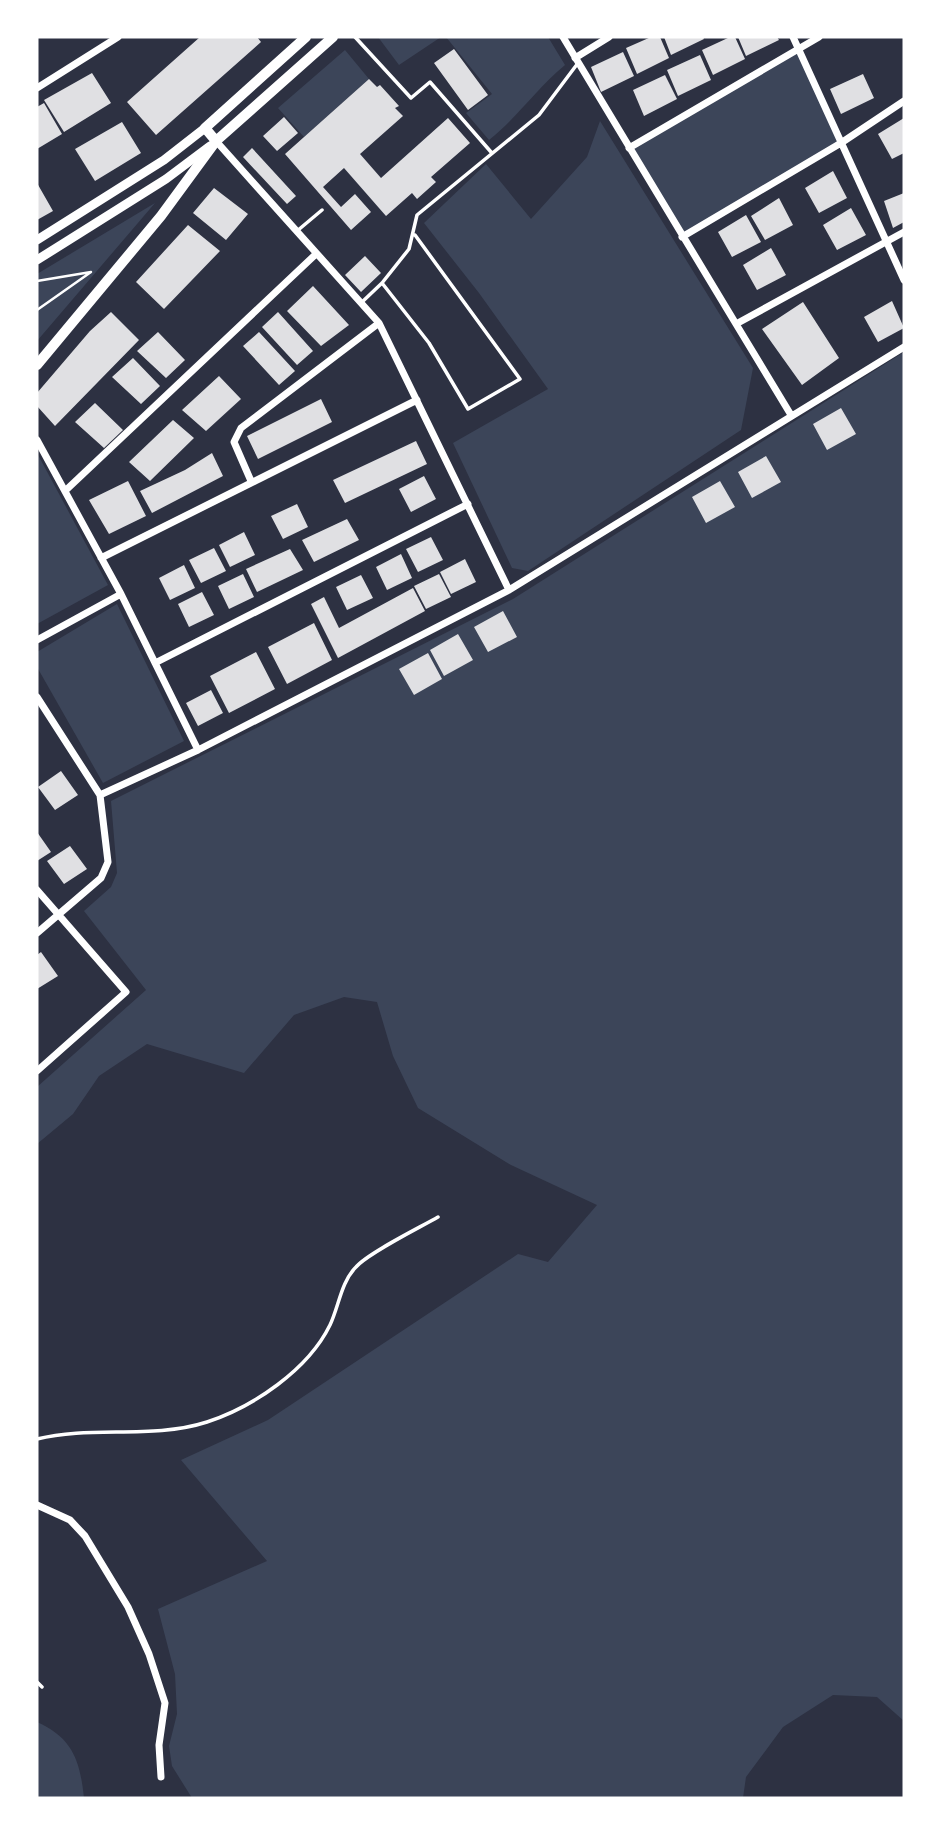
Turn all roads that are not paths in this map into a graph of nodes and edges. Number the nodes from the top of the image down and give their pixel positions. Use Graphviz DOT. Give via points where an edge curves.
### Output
graph roads {
  1 [pos="118,37"];
  2 [pos="306,37"];
  3 [pos="333,37"];
  4 [pos="355,37"];
  5 [pos="563,37"];
  6 [pos="608,37"];
  7 [pos="793,37"];
  8 [pos="819,37"];
  9 [pos="799,49"];
  10 [pos="576,61"];
  11 [pos="37,88"];
  12 [pos="904,101"];
  13 [pos="205,128"];
  14 [pos="216,141"];
  15 [pos="842,143"];
  16 [pos="629,148"];
  17 [pos="491,153"];
  18 [pos="322,210"];
  19 [pos="296,232"];
  20 [pos="904,232"];
  21 [pos="415,235"];
  22 [pos="682,237"];
  23 [pos="37,240"];
  24 [pos="886,241"];
  25 [pos="316,254"];
  26 [pos="37,260"];
  27 [pos="904,281"];
  28 [pos="382,283"];
  29 [pos="360,303"];
  30 [pos="379,323"];
  31 [pos="736,324"];
  32 [pos="904,347"];
  33 [pos="37,365"];
  34 [pos="417,400"];
  35 [pos="791,415"];
  36 [pos="37,439"];
  37 [pos="251,481"];
  38 [pos="65,491"];
  39 [pos="468,503"];
  40 [pos="102,558"];
  41 [pos="509,590"];
  42 [pos="121,593"];
  43 [pos="37,640"];
  44 [pos="155,663"];
  45 [pos="37,697"];
  46 [pos="198,750"];
  47 [pos="100,795"];
  48 [pos="37,890"];
  49 [pos="58,914"];
  50 [pos="37,933"];
  51 [pos="37,1071"];
  52 [pos="438,1217"];
  53 [pos="37,1439"];
  54 [pos="37,1505"];
  55 [pos="37,1682"];
  56 [pos="42,1687"];
  57 [pos="161,1777"];
  1 -- 11 [label="street"];
  2 -- 13 [label="main road"];
  3 -- 14 [label="main road"];
  4 -- 17 [label="lane" via="411,98 430,82"];
  5 -- 10 [label="street"];
  6 -- 10 [label="street"];
  7 -- 9 [label="street"];
  8 -- 9 [label="street"];
  9 -- 15 [label="street"];
  9 -- 16 [label="street"];
  10 -- 16 [label="street"];
  10 -- 17 [label="lane" via="538,115"];
  12 -- 15 [label="street"];
  13 -- 14 [label="main road"];
  13 -- 23 [label="street" via="164,160"];
  14 -- 19 [label="street"];
  14 -- 26 [label="street" via="166,180"];
  14 -- 33 [label="main road" via="161,216"];
  15 -- 22 [label="street"];
  15 -- 24 [label="street"];
  16 -- 22 [label="street"];
  17 -- 21 [label="lane" via="417,215"];
  18 -- 19 [label="lane"];
  19 -- 25 [label="street"];
  20 -- 24 [label="street"];
  21 -- 28 [label="lane"];
  21 -- 28 [label="lane" via="520,379 468,410 429,343"];
  22 -- 31 [label="street"];
  24 -- 27 [label="street"];
  24 -- 31 [label="street"];
  25 -- 29 [label="street"];
  25 -- 38 [label="street"];
  28 -- 29 [label="lane"];
  29 -- 30 [label="street"];
  30 -- 34 [label="street"];
  30 -- 37 [label="street" via="241,428 234,442"];
  31 -- 35 [label="street"];
  32 -- 35 [label="street"];
  34 -- 37 [label="street"];
  34 -- 39 [label="street"];
  35 -- 41 [label="street"];
  36 -- 38 [label="street"];
  37 -- 40 [label="street"];
  38 -- 40 [label="street"];
  39 -- 41 [label="street"];
  39 -- 44 [label="street"];
  40 -- 42 [label="street"];
  41 -- 46 [label="street"];
  42 -- 43 [label="street"];
  42 -- 44 [label="street"];
  44 -- 46 [label="street"];
  45 -- 47 [label="street"];
  46 -- 47 [label="street"];
  47 -- 49 [label="street" via="106,870"];
  48 -- 49 [label="street"];
  49 -- 50 [label="street"];
  49 -- 51 [label="street" via="126,992"];
  52 -- 53 [label="lane" via="359,1264 346,1282 323,1337 302,1362 235,1411 169,1430"];
  54 -- 57 [label="street" via="70,1520 85,1536 128,1607 165,1703 159,1745"];
  55 -- 56 [label="lane"];
}
